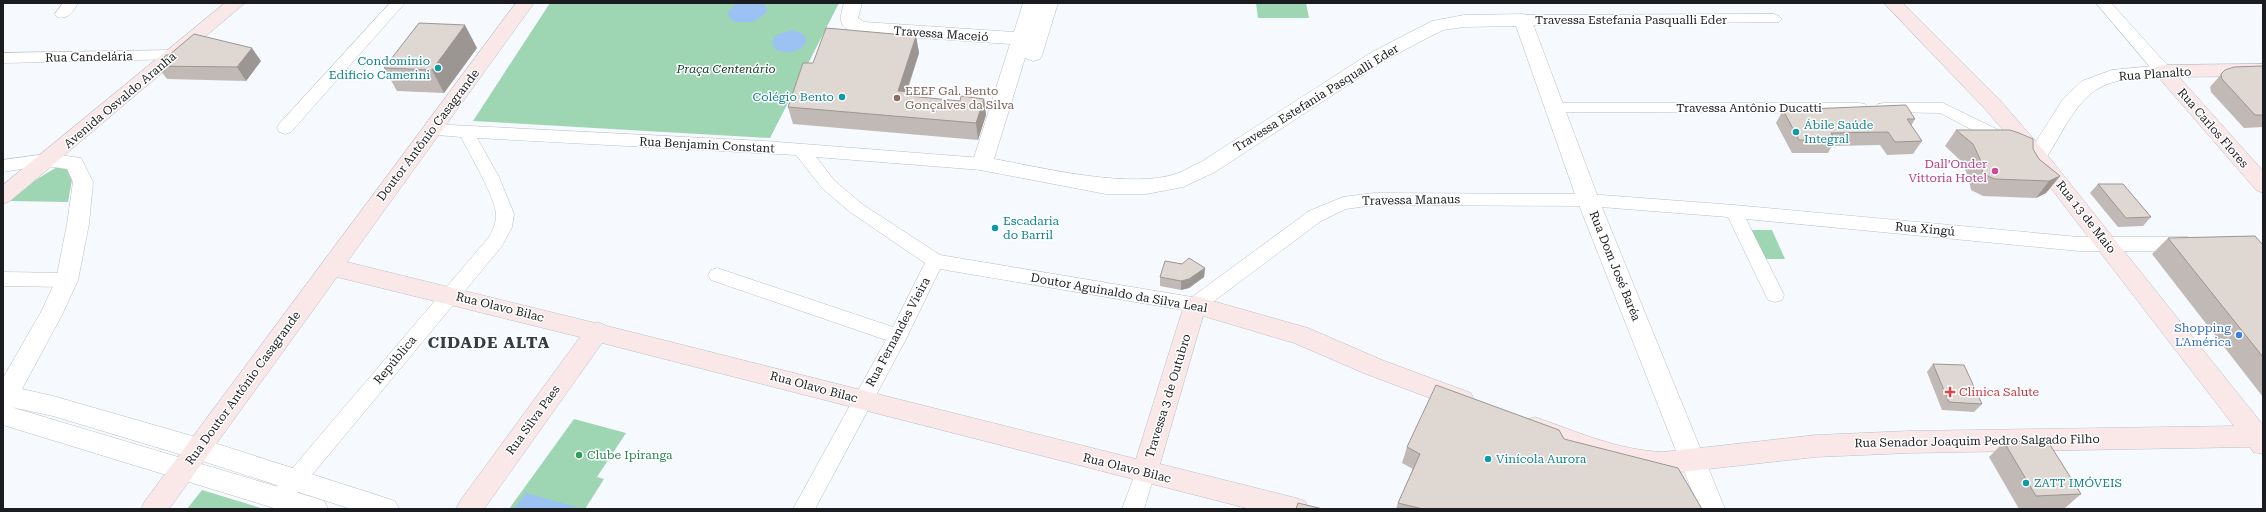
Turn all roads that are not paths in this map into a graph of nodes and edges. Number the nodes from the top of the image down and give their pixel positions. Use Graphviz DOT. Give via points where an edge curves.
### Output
graph roads {
  1 [pos="236,3"];
  2 [pos="398,3"];
  3 [pos="525,3"];
  4 [pos="1032,3"];
  5 [pos="1049,3"];
  6 [pos="1893,3"];
  7 [pos="2103,3"];
  8 [pos="851,11"];
  9 [pos="1774,19"];
  10 [pos="1523,20"];
  11 [pos="1030,40"];
  12 [pos="174,55"];
  13 [pos="3,58"];
  14 [pos="2263,70"];
  15 [pos="2163,71"];
  16 [pos="1554,108"];
  17 [pos="285,128"];
  18 [pos="431,130"];
  19 [pos="466,132"];
  20 [pos="802,150"];
  21 [pos="2036,156"];
  22 [pos="46,160"];
  23 [pos="988,165"];
  24 [pos="3,166"];
  25 [pos="2263,184"];
  26 [pos="3,196"];
  27 [pos="1588,200"];
  28 [pos="1734,211"];
  29 [pos="2200,244"];
  30 [pos="2107,245"];
  31 [pos="935,261"];
  32 [pos="331,267"];
  33 [pos="717,274"];
  34 [pos="3,279"];
  35 [pos="67,280"];
  36 [pos="450,295"];
  37 [pos="1775,295"];
  38 [pos="1195,305"];
  39 [pos="598,331"];
  40 [pos="898,336"];
  41 [pos="862,400"];
  42 [pos="4,401"];
  43 [pos="1484,408"];
  44 [pos="1514,420"];
  45 [pos="2261,439"];
  46 [pos="199,449"];
  47 [pos="1692,459"];
  48 [pos="183,469"];
  49 [pos="1145,472"];
  50 [pos="287,490"];
  51 [pos="372,507"];
  52 [pos="154,509"];
  53 [pos="315,509"];
  54 [pos="469,509"];
  55 [pos="804,509"];
  56 [pos="1133,509"];
  57 [pos="1296,509"];
  58 [pos="1712,509"];
  1 -- 12 [label="main road, Avenida Osvaldo Aranha"];
  2 -- 17 [label="street"];
  3 -- 18 [label="main road, Doutor Antônio Casagrande"];
  4 -- 11 [label="street"];
  5 -- 11 [label="street"];
  6 -- 21 [label="main road, Rua 13 de Maio" via="1992,104"];
  7 -- 15 [label="street"];
  8 -- 11 [label="street, Travessa Maceió" via="850,23 873,30"];
  9 -- 10 [label="street, Travessa Estefania Pasqualli Eder"];
  10 -- 16 [label="street, Rua Dom José Baréa"];
  10 -- 23 [label="street, Travessa Estefania Pasqualli Eder" via="1464,21 1439,25 1379,56 1183,180 1146,186 1106,186"];
  11 -- 23 [label="street"];
  12 -- 13 [label="street, Rua Candelária"];
  12 -- 22 [label="main road, Avenida Osvaldo Aranha"];
  14 -- 15 [label="main road, Rua Planalto"];
  15 -- 21 [label="street, Rua Planalto" via="2118,75 2100,79 2082,89"];
  15 -- 25 [label="main road, Rua Carlos Flores"];
  16 -- 21 [label="street, Travessa Antônio Ducatti" via="1944,108"];
  16 -- 27 [label="street, Rua Dom José Baréa"];
  18 -- 19 [label="street, Rua Benjamin Constant"];
  18 -- 32 [label="main road, Doutor Antônio Casagrande"];
  19 -- 20 [label="street, Rua Benjamin Constant"];
  19 -- 36 [label="street, República" via="506,214 496,241"];
  20 -- 23 [label="street, Rua Benjamin Constant"];
  20 -- 31 [label="street, Doutor Aguinaldo da Silva Leal" via="828,184 856,208"];
  21 -- 30 [label="main road, Rua 13 de Maio"];
  22 -- 24 [label="street"];
  22 -- 26 [label="main road, Avenida Osvaldo Aranha"];
  22 -- 35 [label="street" via="74,163 82,182 78,224"];
  27 -- 28 [label="street, Rua Xingú"];
  27 -- 38 [label="street, Travessa Manaus" via="1374,199 1343,203 1315,216"];
  27 -- 47 [label="street, Rua Dom José Baréa"];
  28 -- 30 [label="street, Rua Xingú"];
  28 -- 37 [label="street"];
  29 -- 30 [label="street, Rua Xingú"];
  30 -- 45 [label="main road, Rua 13 de Maio"];
  31 -- 38 [label="street, Doutor Aguinaldo da Silva Leal"];
  31 -- 40 [label="street, Rua Fernandes Vieira"];
  32 -- 36 [label="main road, Rua Olavo Bilac"];
  32 -- 46 [label="main road, Rua Doutor Antônio Casagrande"];
  33 -- 40 [label="street"];
  34 -- 35 [label="street"];
  35 -- 42 [label="street"];
  36 -- 39 [label="main road, Rua Olavo Bilac"];
  36 -- 50 [label="street, República"];
  38 -- 43 [label="main road, Doutor Aguinaldo da Silva Leal" via="1300,335 1374,368"];
  38 -- 49 [label="main road, Travessa 3 de Outubro"];
  39 -- 41 [label="main road, Rua Olavo Bilac"];
  39 -- 54 [label="main road, Rua Silva Paes"];
  40 -- 41 [label="street, Rua Fernandes Vieira"];
  41 -- 49 [label="main road, Rua Olavo Bilac"];
  41 -- 55 [label="street, Rua Fernandes Vieira"];
  42 -- 46 [label="street"];
  42 -- 48 [label="street"];
  44 -- 47 [label="main road" via="1602,452 1638,462 1663,463"];
  45 -- 47 [label="main road, Rua Senador Joaquim Pedro Salgado Filho" via="1909,442 1816,446"];
  46 -- 48 [label="main road, Rua Doutor Antônio Casagrande"];
  46 -- 50 [label="street"];
  47 -- 58 [label="street, Rua Dom José Baréa"];
  48 -- 50 [label="street"];
  48 -- 52 [label="main road, Rua Doutor Antônio Casagrande"];
  49 -- 56 [label="street, Travessa 3 de Outubro"];
  49 -- 57 [label="main road, Rua Olavo Bilac"];
  50 -- 51 [label="street"];
  50 -- 53 [label="street"];
}
